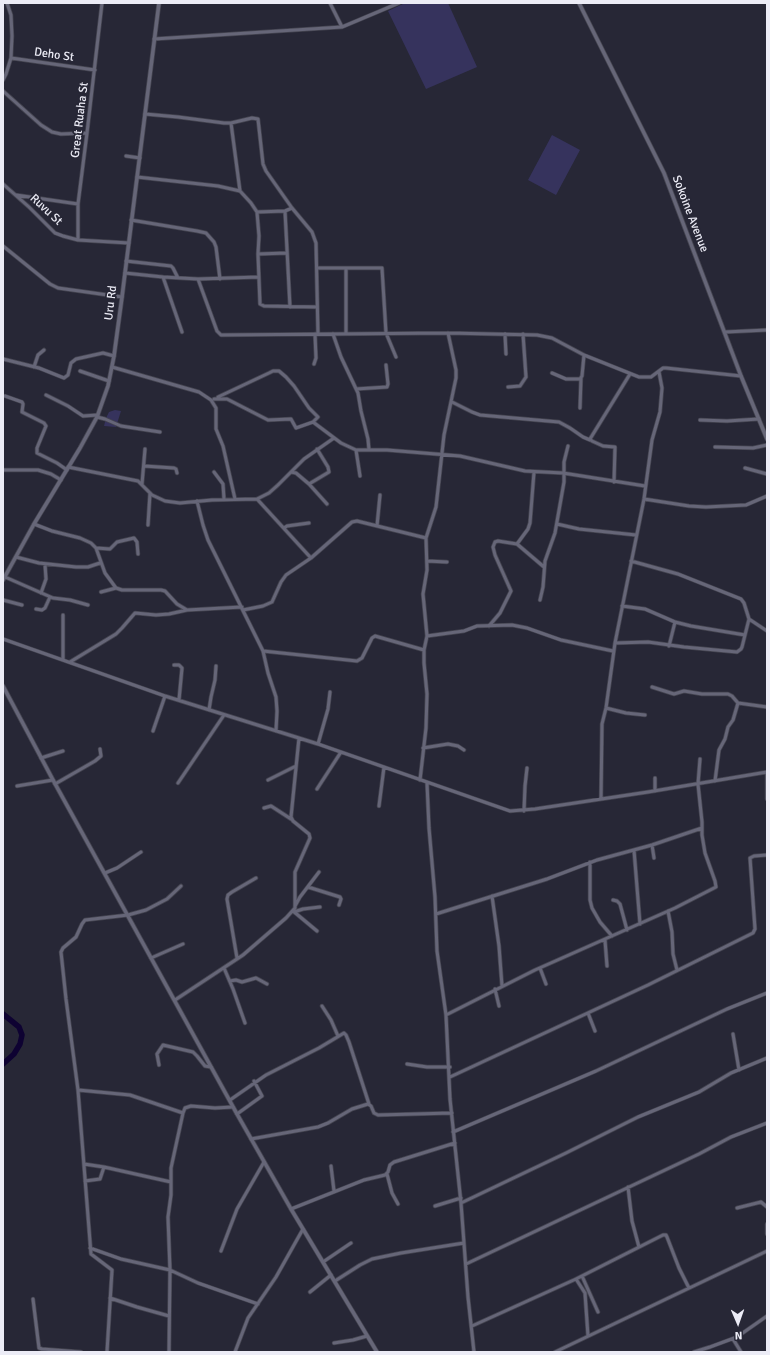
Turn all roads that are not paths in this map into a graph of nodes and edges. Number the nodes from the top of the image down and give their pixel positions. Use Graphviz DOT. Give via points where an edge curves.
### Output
graph roads {
  1 [pos="7,3"];
  2 [pos="102,3"];
  3 [pos="158,3"];
  4 [pos="330,3"];
  5 [pos="399,3"];
  6 [pos="579,3"];
  7 [pos="342,28"];
  8 [pos="154,39"];
  9 [pos="11,58"];
  10 [pos="95,70"];
  11 [pos="3,80"];
  12 [pos="3,91"];
  13 [pos="145,114"];
  14 [pos="231,123"];
  15 [pos="88,133"];
  16 [pos="126,156"];
  17 [pos="140,158"];
  18 [pos="137,177"];
  19 [pos="3,184"];
  20 [pos="240,191"];
  21 [pos="16,195"];
  22 [pos="78,204"];
  23 [pos="292,208"];
  24 [pos="285,211"];
  25 [pos="256,212"];
  26 [pos="131,220"];
  27 [pos="78,240"];
  28 [pos="129,243"];
  29 [pos="3,246"];
  30 [pos="287,253"];
  31 [pos="258,254"];
  32 [pos="126,261"];
  33 [pos="317,268"];
  34 [pos="346,268"];
  35 [pos="125,273"];
  36 [pos="163,277"];
  37 [pos="259,277"];
  38 [pos="178,278"];
  39 [pos="198,279"];
  40 [pos="220,279"];
  41 [pos="122,297"];
  42 [pos="290,307"];
  43 [pos="317,307"];
  44 [pos="767,330"];
  45 [pos="182,332"];
  46 [pos="725,332"];
  47 [pos="386,333"];
  48 [pos="448,333"];
  49 [pos="316,334"];
  50 [pos="334,334"];
  51 [pos="346,334"];
  52 [pos="505,334"];
  53 [pos="523,334"];
  54 [pos="44,350"];
  55 [pos="506,354"];
  56 [pos="584,355"];
  57 [pos="114,356"];
  58 [pos="396,357"];
  59 [pos="3,359"];
  60 [pos="314,364"];
  61 [pos="386,365"];
  62 [pos="34,367"];
  63 [pos="112,367"];
  64 [pos="80,371"];
  65 [pos="659,372"];
  66 [pos="552,373"];
  67 [pos="630,374"];
  68 [pos="741,376"];
  69 [pos="581,378"];
  70 [pos="109,381"];
  71 [pos="508,386"];
  72 [pos="356,389"];
  73 [pos="46,395"];
  74 [pos="5,396"];
  75 [pos="212,400"];
  76 [pos="452,402"];
  77 [pos="580,408"];
  78 [pos="97,416"];
  79 [pos="759,419"];
  80 [pos="700,420"];
  81 [pos="313,422"];
  82 [pos="160,432"];
  83 [pos="334,438"];
  84 [pos="767,438"];
  85 [pos="590,440"];
  86 [pos="767,445"];
  87 [pos="568,446"];
  88 [pos="715,447"];
  89 [pos="145,449"];
  90 [pos="317,449"];
  91 [pos="356,450"];
  92 [pos="369,450"];
  93 [pos="442,455"];
  94 [pos="144,466"];
  95 [pos="746,468"];
  96 [pos="68,469"];
  97 [pos="3,470"];
  98 [pos="214,472"];
  99 [pos="291,472"];
  100 [pos="534,472"];
  101 [pos="177,473"];
  102 [pos="563,473"];
  103 [pos="767,474"];
  104 [pos="360,476"];
  105 [pos="61,480"];
  106 [pos="614,482"];
  107 [pos="142,484"];
  108 [pos="309,484"];
  109 [pos="645,486"];
  110 [pos="150,493"];
  111 [pos="380,495"];
  112 [pos="767,496"];
  113 [pos="224,499"];
  114 [pos="235,499"];
  115 [pos="257,499"];
  116 [pos="644,499"];
  117 [pos="197,501"];
  118 [pos="327,504"];
  119 [pos="309,523"];
  120 [pos="34,524"];
  121 [pos="557,524"];
  122 [pos="148,525"];
  123 [pos="377,526"];
  124 [pos="284,528"];
  125 [pos="636,535"];
  126 [pos="426,538"];
  127 [pos="517,544"];
  128 [pos="96,548"];
  129 [pos="138,554"];
  130 [pos="16,557"];
  131 [pos="311,558"];
  132 [pos="427,561"];
  133 [pos="631,561"];
  134 [pos="447,562"];
  135 [pos="100,563"];
  136 [pos="45,564"];
  137 [pos="544,567"];
  138 [pos="4,578"];
  139 [pos="116,588"];
  140 [pos="101,592"];
  141 [pos="41,593"];
  142 [pos="50,597"];
  143 [pos="3,600"];
  144 [pos="540,600"];
  145 [pos="88,604"];
  146 [pos="22,605"];
  147 [pos="622,606"];
  148 [pos="242,608"];
  149 [pos="36,609"];
  150 [pos="187,610"];
  151 [pos="63,615"];
  152 [pos="749,619"];
  153 [pos="674,622"];
  154 [pos="489,626"];
  155 [pos="767,632"];
  156 [pos="745,635"];
  157 [pos="427,636"];
  158 [pos="3,639"];
  159 [pos="615,643"];
  160 [pos="669,646"];
  161 [pos="424,650"];
  162 [pos="263,651"];
  163 [pos="613,651"];
  164 [pos="63,660"];
  165 [pos="70,662"];
  166 [pos="174,665"];
  167 [pos="216,666"];
  168 [pos="3,686"];
  169 [pos="652,687"];
  170 [pos="330,692"];
  171 [pos="165,696"];
  172 [pos="179,700"];
  173 [pos="738,703"];
  174 [pos="767,707"];
  175 [pos="606,708"];
  176 [pos="210,710"];
  177 [pos="224,715"];
  178 [pos="645,715"];
  179 [pos="153,731"];
  180 [pos="276,731"];
  181 [pos="300,738"];
  182 [pos="318,744"];
  183 [pos="423,748"];
  184 [pos="100,749"];
  185 [pos="464,750"];
  186 [pos="63,751"];
  187 [pos="341,752"];
  188 [pos="41,758"];
  189 [pos="700,759"];
  190 [pos="296,766"];
  191 [pos="384,767"];
  192 [pos="527,768"];
  193 [pos="767,772"];
  194 [pos="655,778"];
  195 [pos="53,780"];
  196 [pos="268,780"];
  197 [pos="420,780"];
  198 [pos="715,781"];
  199 [pos="178,783"];
  200 [pos="426,783"];
  201 [pos="55,784"];
  202 [pos="698,784"];
  203 [pos="17,786"];
  204 [pos="317,789"];
  205 [pos="655,791"];
  206 [pos="601,799"];
  207 [pos="767,799"];
  208 [pos="379,806"];
  209 [pos="264,808"];
  210 [pos="524,811"];
  211 [pos="291,819"];
  212 [pos="702,828"];
  213 [pos="652,845"];
  214 [pos="634,850"];
  215 [pos="141,852"];
  216 [pos="767,855"];
  217 [pos="654,858"];
  218 [pos="590,862"];
  219 [pos="319,872"];
  220 [pos="105,873"];
  221 [pos="256,878"];
  222 [pos="181,886"];
  223 [pos="308,887"];
  224 [pos="492,896"];
  225 [pos="613,900"];
  226 [pos="340,904"];
  227 [pos="320,907"];
  228 [pos="294,910"];
  229 [pos="668,911"];
  230 [pos="436,914"];
  231 [pos="128,915"];
  232 [pos="640,924"];
  233 [pos="627,930"];
  234 [pos="317,931"];
  235 [pos="612,936"];
  236 [pos="606,940"];
  237 [pos="183,944"];
  238 [pos="152,958"];
  239 [pos="237,958"];
  240 [pos="608,966"];
  241 [pos="224,968"];
  242 [pos="540,968"];
  243 [pos="677,970"];
  244 [pos="230,981"];
  245 [pos="266,984"];
  246 [pos="546,984"];
  247 [pos="502,986"];
  248 [pos="495,990"];
  249 [pos="767,993"];
  250 [pos="175,1000"];
  251 [pos="322,1006"];
  252 [pos="499,1006"];
  253 [pos="588,1013"];
  254 [pos="446,1015"];
  255 [pos="245,1023"];
  256 [pos="595,1031"];
  257 [pos="733,1034"];
  258 [pos="338,1036"];
  259 [pos="767,1058"];
  260 [pos="407,1064"];
  261 [pos="159,1065"];
  262 [pos="211,1067"];
  263 [pos="450,1067"];
  264 [pos="740,1070"];
  265 [pos="450,1077"];
  266 [pos="254,1081"];
  267 [pos="78,1090"];
  268 [pos="230,1100"];
  269 [pos="369,1104"];
  270 [pos="233,1107"];
  271 [pos="183,1113"];
  272 [pos="452,1113"];
  273 [pos="237,1114"];
  274 [pos="767,1123"];
  275 [pos="453,1132"];
  276 [pos="251,1139"];
  277 [pos="455,1143"];
  278 [pos="264,1162"];
  279 [pos="84,1164"];
  280 [pos="331,1166"];
  281 [pos="104,1167"];
  282 [pos="387,1174"];
  283 [pos="85,1181"];
  284 [pos="171,1182"];
  285 [pos="628,1187"];
  286 [pos="334,1191"];
  287 [pos="461,1198"];
  288 [pos="461,1203"];
  289 [pos="398,1204"];
  290 [pos="435,1206"];
  291 [pos="767,1207"];
  292 [pos="736,1208"];
  293 [pos="291,1209"];
  294 [pos="767,1224"];
  295 [pos="303,1229"];
  296 [pos="767,1234"];
  297 [pos="351,1243"];
  298 [pos="464,1243"];
  299 [pos="639,1247"];
  300 [pos="90,1248"];
  301 [pos="221,1251"];
  302 [pos="767,1251"];
  303 [pos="323,1262"];
  304 [pos="466,1264"];
  305 [pos="170,1270"];
  306 [pos="331,1274"];
  307 [pos="582,1276"];
  308 [pos="576,1279"];
  309 [pos="335,1281"];
  310 [pos="689,1288"];
  311 [pos="310,1292"];
  312 [pos="110,1298"];
  313 [pos="33,1299"];
  314 [pos="258,1304"];
  315 [pos="598,1312"];
  316 [pos="169,1316"];
  317 [pos="767,1316"];
  318 [pos="472,1326"];
  319 [pos="368,1336"];
  320 [pos="588,1336"];
  321 [pos="733,1339"];
  322 [pos="334,1343"];
  323 [pos="81,1352"];
  324 [pos="106,1352"];
  325 [pos="169,1352"];
  326 [pos="235,1352"];
  327 [pos="377,1352"];
  328 [pos="474,1352"];
  329 [pos="555,1352"];
  330 [pos="694,1352"];
  331 [pos="741,1352"];
  1 -- 9 [label="street" via="12,21"];
  2 -- 10 [label="street, Great Ruaha St"];
  3 -- 8 [label="street, Uru Rd"];
  4 -- 7 [label="street"];
  5 -- 7 [label="street"];
  6 -- 46 [label="street, Sokoine Avenue" via="664,173"];
  7 -- 8 [label="street"];
  8 -- 13 [label="street, Uru Rd"];
  9 -- 10 [label="street, Deho St"];
  9 -- 11 [label="street"];
  10 -- 15 [label="street, Great Ruaha St"];
  12 -- 15 [label="street" via="52,132"];
  13 -- 14 [label="street"];
  13 -- 17 [label="street, Uru Rd"];
  14 -- 20 [label="street"];
  14 -- 23 [label="street" via="258,119 263,164"];
  15 -- 22 [label="street, Great Ruaha St"];
  16 -- 17 [label="street"];
  17 -- 18 [label="street, Uru Rd"];
  18 -- 20 [label="street"];
  18 -- 26 [label="street, Uru Rd"];
  19 -- 21 [label="street, Ruvu St"];
  20 -- 25 [label="street"];
  21 -- 22 [label="street"];
  21 -- 27 [label="street, Ruvu St" via="55,233"];
  22 -- 27 [label="street, Great Ruaha St"];
  23 -- 24 [label="street"];
  23 -- 33 [label="street" via="312,232 316,243"];
  24 -- 25 [label="street"];
  24 -- 30 [label="street"];
  25 -- 31 [label="street"];
  26 -- 28 [label="street, Uru Rd"];
  26 -- 40 [label="street" via="206,233 216,247"];
  27 -- 28 [label="street, Ruvu St"];
  28 -- 32 [label="street, Uru Rd"];
  29 -- 41 [label="street" via="58,288"];
  30 -- 31 [label="street"];
  30 -- 42 [label="street"];
  31 -- 37 [label="street"];
  32 -- 35 [label="street, Uru Rd"];
  32 -- 38 [label="street" via="171,266"];
  33 -- 34 [label="street"];
  33 -- 43 [label="street"];
  34 -- 47 [label="street" via="382,268"];
  34 -- 51 [label="street"];
  35 -- 36 [label="street"];
  35 -- 41 [label="street, Uru Rd"];
  36 -- 38 [label="street"];
  36 -- 45 [label="street"];
  37 -- 40 [label="street"];
  37 -- 42 [label="street" via="260,304"];
  38 -- 39 [label="street"];
  39 -- 40 [label="street"];
  39 -- 49 [label="street" via="219,334"];
  41 -- 57 [label="street, Uru Rd"];
  42 -- 43 [label="street"];
  43 -- 49 [label="street"];
  44 -- 46 [label="street"];
  46 -- 68 [label="street, Sokoine Avenue"];
  47 -- 48 [label="street"];
  47 -- 51 [label="street"];
  47 -- 58 [label="street"];
  48 -- 52 [label="street"];
  48 -- 76 [label="street" via="457,374"];
  49 -- 50 [label="street"];
  49 -- 60 [label="street"];
  50 -- 51 [label="street"];
  50 -- 72 [label="street" via="341,357"];
  52 -- 53 [label="street"];
  52 -- 55 [label="street"];
  53 -- 56 [label="street" via="552,338"];
  53 -- 71 [label="street" via="526,377 520,386"];
  54 -- 62 [label="street" via="38,355"];
  56 -- 67 [label="street"];
  56 -- 69 [label="street"];
  57 -- 62 [label="street" via="103,353 76,359 71,363 65,378"];
  57 -- 63 [label="street, Uru Rd"];
  59 -- 62 [label="street"];
  61 -- 72 [label="street" via="387,387"];
  63 -- 70 [label="street, Uru Rd"];
  63 -- 75 [label="street" via="199,392"];
  64 -- 70 [label="street"];
  65 -- 67 [label="street" via="647,378"];
  65 -- 68 [label="street" via="666,368 675,368"];
  65 -- 109 [label="street" via="662,388 660,407"];
  66 -- 69 [label="street" via="560,378"];
  67 -- 85 [label="street"];
  68 -- 79 [label="street, Sokoine Avenue"];
  69 -- 77 [label="street"];
  70 -- 78 [label="street, Uru Rd"];
  72 -- 92 [label="street"];
  73 -- 78 [label="street" via="82,416"];
  74 -- 96 [label="street" via="22,402 22,412 44,422 46,426 37,454"];
  75 -- 81 [label="street" via="227,399 268,420 291,419 296,428"];
  75 -- 81 [label="street" via="277,371 296,388 318,417"];
  75 -- 114 [label="street" via="216,408 216,429 224,446"];
  76 -- 85 [label="street" via="480,415 559,422"];
  76 -- 93 [label="street"];
  78 -- 82 [label="street" via="121,426"];
  78 -- 96 [label="street, Uru Rd"];
  79 -- 80 [label="street"];
  79 -- 84 [label="street, Sokoine Avenue"];
  81 -- 83 [label="street"];
  83 -- 90 [label="street"];
  83 -- 91 [label="street"];
  85 -- 106 [label="street" via="603,446 615,447"];
  86 -- 88 [label="street" via="753,448"];
  87 -- 102 [label="street"];
  89 -- 94 [label="street"];
  90 -- 99 [label="street"];
  90 -- 108 [label="street" via="329,472"];
  91 -- 92 [label="street"];
  91 -- 104 [label="street"];
  92 -- 93 [label="street"];
  93 -- 100 [label="street" via="460,456"];
  93 -- 126 [label="street" via="436,507"];
  94 -- 101 [label="street" via="176,468"];
  94 -- 107 [label="street"];
  95 -- 103 [label="street"];
  96 -- 105 [label="street, Uru Rd"];
  96 -- 107 [label="street"];
  97 -- 105 [label="street" via="42,471"];
  98 -- 113 [label="street" via="223,484"];
  99 -- 108 [label="street"];
  99 -- 115 [label="street" via="268,493"];
  100 -- 102 [label="street"];
  100 -- 127 [label="street" via="530,523"];
  102 -- 106 [label="street"];
  102 -- 121 [label="street" via="564,482"];
  105 -- 120 [label="street, Uru Rd"];
  106 -- 109 [label="street"];
  107 -- 110 [label="street"];
  108 -- 118 [label="street"];
  109 -- 116 [label="street"];
  110 -- 117 [label="street" via="165,501"];
  110 -- 122 [label="street"];
  111 -- 123 [label="street"];
  112 -- 116 [label="street" via="746,505 706,506 688,506"];
  113 -- 114 [label="street"];
  113 -- 117 [label="street"];
  114 -- 115 [label="street"];
  115 -- 124 [label="street"];
  116 -- 125 [label="street"];
  117 -- 148 [label="street" via="205,533"];
  119 -- 124 [label="street"];
  120 -- 128 [label="street" via="86,540"];
  120 -- 130 [label="street, Uru Rd"];
  121 -- 125 [label="street"];
  121 -- 137 [label="street"];
  123 -- 126 [label="street"];
  123 -- 131 [label="street" via="352,522"];
  124 -- 131 [label="street"];
  125 -- 133 [label="street"];
  126 -- 132 [label="street"];
  127 -- 137 [label="street"];
  127 -- 154 [label="street" via="498,541 493,544 495,555 511,591 500,613"];
  128 -- 129 [label="street" via="111,548 117,542 134,538"];
  128 -- 135 [label="street"];
  130 -- 136 [label="street"];
  130 -- 138 [label="street, Uru Rd"];
  131 -- 148 [label="street" via="284,578 272,602 264,606"];
  132 -- 134 [label="street"];
  132 -- 157 [label="street" via="423,594"];
  133 -- 147 [label="street"];
  133 -- 152 [label="street" via="678,574 740,599 744,603"];
  135 -- 136 [label="street" via="88,568"];
  135 -- 139 [label="street"];
  136 -- 141 [label="street" via="46,579"];
  137 -- 144 [label="street"];
  138 -- 141 [label="street"];
  139 -- 140 [label="street"];
  139 -- 150 [label="street" via="165,591"];
  141 -- 142 [label="street"];
  142 -- 145 [label="street"];
  142 -- 149 [label="street" via="44,609"];
  143 -- 146 [label="street"];
  147 -- 153 [label="street" via="645,609"];
  147 -- 159 [label="street"];
  148 -- 150 [label="street"];
  148 -- 162 [label="street"];
  150 -- 165 [label="street" via="156,615 135,613 116,634"];
  151 -- 164 [label="street"];
  152 -- 155 [label="street"];
  152 -- 156 [label="street"];
  153 -- 156 [label="street"];
  153 -- 160 [label="street"];
  154 -- 157 [label="street"];
  154 -- 163 [label="street" via="512,625 527,628 553,638"];
  156 -- 160 [label="street" via="741,649 737,652"];
  157 -- 161 [label="street"];
  158 -- 164 [label="street"];
  159 -- 160 [label="street" via="648,642"];
  159 -- 163 [label="street"];
  161 -- 162 [label="street" via="375,636 362,658 357,661"];
  161 -- 183 [label="street" via="427,694"];
  162 -- 180 [label="street" via="277,702"];
  163 -- 175 [label="street"];
  164 -- 165 [label="street"];
  165 -- 171 [label="street"];
  166 -- 172 [label="street" via="182,668"];
  167 -- 176 [label="street"];
  168 -- 188 [label="street"];
  169 -- 173 [label="street" via="675,694 684,691 728,694"];
  170 -- 182 [label="street"];
  171 -- 172 [label="street"];
  171 -- 179 [label="street"];
  172 -- 176 [label="street"];
  173 -- 174 [label="street"];
  173 -- 198 [label="street" via="719,750"];
  175 -- 178 [label="street"];
  175 -- 206 [label="street" via="601,731"];
  176 -- 177 [label="street"];
  177 -- 180 [label="street"];
  177 -- 199 [label="street"];
  180 -- 181 [label="street"];
  181 -- 182 [label="street"];
  181 -- 190 [label="street"];
  182 -- 187 [label="street"];
  183 -- 185 [label="street" via="448,744"];
  183 -- 197 [label="street"];
  184 -- 201 [label="street" via="99,758"];
  186 -- 188 [label="street"];
  187 -- 191 [label="street"];
  187 -- 204 [label="street"];
  188 -- 195 [label="street"];
  189 -- 202 [label="street"];
  190 -- 196 [label="street"];
  190 -- 211 [label="street"];
  191 -- 197 [label="street"];
  191 -- 208 [label="street"];
  192 -- 210 [label="street"];
  193 -- 198 [label="street"];
  193 -- 207 [label="street"];
  194 -- 205 [label="street"];
  195 -- 201 [label="street"];
  195 -- 203 [label="street"];
  197 -- 200 [label="street"];
  198 -- 202 [label="street"];
  200 -- 210 [label="street" via="510,811"];
  200 -- 230 [label="street"];
  201 -- 220 [label="street"];
  202 -- 205 [label="street"];
  202 -- 212 [label="street"];
  205 -- 206 [label="street"];
  206 -- 210 [label="street"];
  209 -- 211 [label="street" via="271,806"];
  211 -- 228 [label="street" via="310,836 295,872"];
  212 -- 213 [label="street"];
  212 -- 229 [label="street" via="703,844 716,887"];
  213 -- 214 [label="street"];
  213 -- 217 [label="street"];
  214 -- 218 [label="street"];
  214 -- 232 [label="street"];
  215 -- 220 [label="street" via="121,866"];
  216 -- 243 [label="street" via="750,858 755,931"];
  218 -- 224 [label="street"];
  218 -- 235 [label="street" via="592,908"];
  219 -- 223 [label="street"];
  220 -- 231 [label="street"];
  221 -- 239 [label="street" via="232,892 227,899"];
  222 -- 231 [label="street" via="155,906"];
  223 -- 226 [label="street" via="340,897"];
  223 -- 228 [label="street"];
  224 -- 230 [label="street"];
  224 -- 247 [label="street"];
  225 -- 233 [label="street" via="620,904"];
  227 -- 228 [label="street"];
  228 -- 234 [label="street"];
  228 -- 239 [label="street" via="264,938"];
  229 -- 232 [label="street"];
  229 -- 243 [label="street"];
  230 -- 254 [label="street" via="438,957"];
  231 -- 238 [label="street"];
  231 -- 267 [label="street" via="85,920 76,937 61,950"];
  232 -- 233 [label="street"];
  233 -- 235 [label="street"];
  235 -- 236 [label="street"];
  236 -- 240 [label="street"];
  236 -- 242 [label="street"];
  237 -- 238 [label="street"];
  238 -- 250 [label="street"];
  239 -- 241 [label="street"];
  241 -- 244 [label="street"];
  241 -- 250 [label="street"];
  242 -- 246 [label="street"];
  242 -- 247 [label="street"];
  243 -- 253 [label="street"];
  244 -- 245 [label="street" via="242,982 256,978"];
  244 -- 255 [label="street"];
  247 -- 248 [label="street"];
  248 -- 252 [label="street"];
  248 -- 254 [label="street"];
  249 -- 275 [label="street" via="727,1009 602,1069"];
  250 -- 262 [label="street"];
  251 -- 258 [label="street"];
  253 -- 256 [label="street"];
  253 -- 265 [label="street"];
  254 -- 263 [label="street"];
  257 -- 264 [label="street"];
  258 -- 266 [label="street"];
  258 -- 269 [label="street" via="344,1033 347,1036"];
  259 -- 264 [label="street"];
  260 -- 263 [label="street"];
  261 -- 262 [label="street" via="158,1052 163,1045 193,1052 205,1066"];
  262 -- 268 [label="street"];
  263 -- 265 [label="street"];
  264 -- 288 [label="street" via="699,1092 638,1117"];
  265 -- 272 [label="street"];
  266 -- 268 [label="street"];
  266 -- 273 [label="street" via="262,1096"];
  267 -- 271 [label="street" via="130,1095"];
  267 -- 279 [label="street"];
  268 -- 270 [label="street"];
  269 -- 272 [label="street" via="374,1113 378,1114"];
  269 -- 276 [label="street" via="352,1109 318,1127"];
  270 -- 271 [label="street" via="188,1106"];
  270 -- 273 [label="street"];
  271 -- 284 [label="street" via="171,1168"];
  272 -- 275 [label="street"];
  273 -- 276 [label="street"];
  274 -- 285 [label="street"];
  275 -- 277 [label="street"];
  276 -- 278 [label="street"];
  277 -- 282 [label="street" via="394,1162"];
  277 -- 287 [label="street"];
  278 -- 293 [label="street"];
  278 -- 301 [label="street" via="237,1209"];
  279 -- 281 [label="street"];
  279 -- 283 [label="street"];
  280 -- 286 [label="street"];
  281 -- 283 [label="street" via="100,1179"];
  281 -- 284 [label="street"];
  282 -- 286 [label="street"];
  282 -- 289 [label="street"];
  283 -- 300 [label="street"];
  284 -- 305 [label="street" via="168,1217"];
  285 -- 299 [label="street" via="632,1221"];
  285 -- 304 [label="street"];
  286 -- 293 [label="street"];
  287 -- 288 [label="street"];
  287 -- 290 [label="street"];
  288 -- 298 [label="street"];
  291 -- 292 [label="street" via="761,1202"];
  293 -- 295 [label="street"];
  294 -- 296 [label="street"];
  295 -- 303 [label="street"];
  295 -- 314 [label="street"];
  297 -- 303 [label="street"];
  298 -- 304 [label="street"];
  298 -- 309 [label="street" via="372,1259"];
  299 -- 307 [label="street"];
  299 -- 310 [label="street" via="666,1235"];
  300 -- 305 [label="street" via="128,1261"];
  300 -- 312 [label="street" via="92,1256 112,1270"];
  302 -- 310 [label="street"];
  303 -- 306 [label="street"];
  304 -- 318 [label="street"];
  305 -- 314 [label="street" via="198,1283"];
  305 -- 316 [label="street"];
  306 -- 309 [label="street"];
  306 -- 311 [label="street"];
  307 -- 308 [label="street"];
  307 -- 315 [label="street"];
  308 -- 318 [label="street"];
  308 -- 320 [label="street" via="585,1293"];
  309 -- 319 [label="street"];
  310 -- 320 [label="street"];
  312 -- 316 [label="street"];
  312 -- 324 [label="street"];
  313 -- 323 [label="street" via="39,1348"];
  314 -- 326 [label="street" via="247,1321"];
  316 -- 325 [label="street"];
  317 -- 321 [label="street"];
  318 -- 328 [label="street"];
  319 -- 322 [label="street"];
  319 -- 327 [label="street"];
  320 -- 329 [label="street"];
  321 -- 330 [label="street"];
  321 -- 331 [label="street"];
}
